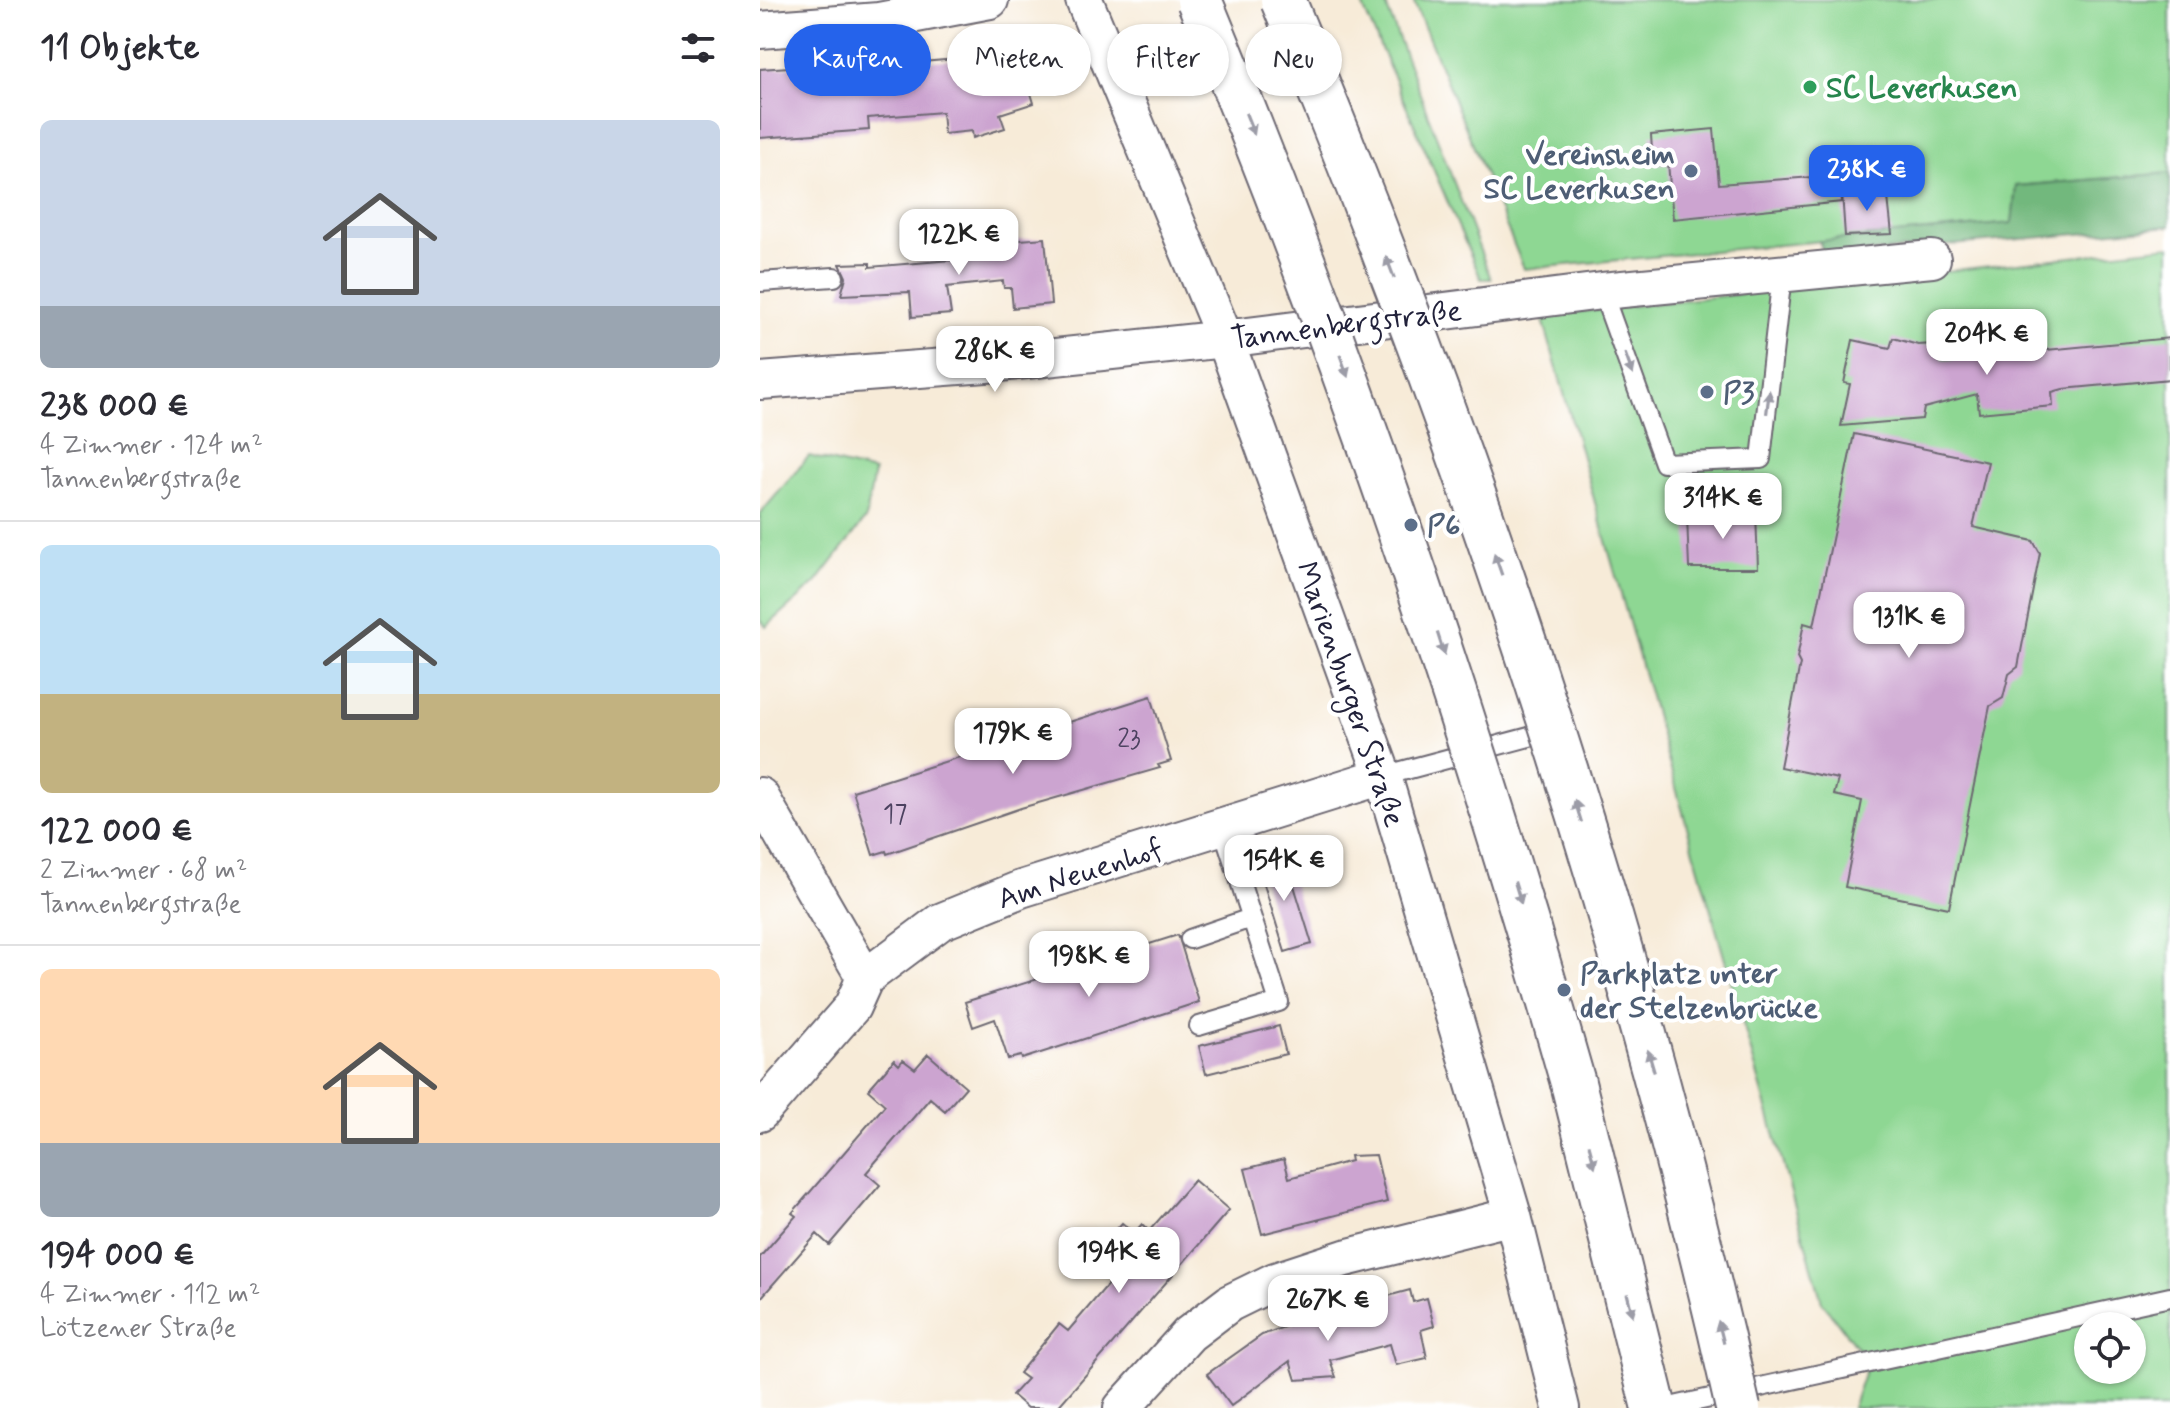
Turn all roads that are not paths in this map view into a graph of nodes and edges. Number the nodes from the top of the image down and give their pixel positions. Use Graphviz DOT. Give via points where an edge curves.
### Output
graph roads {
  1 [pos="990,0"];
  2 [pos="1084,0"];
  3 [pos="1199,0"];
  4 [pos="1283,0"];
  5 [pos="760,30"];
  6 [pos="1932,259"];
  7 [pos="1782,275"];
  8 [pos="834,277"];
  9 [pos="760,282"];
  10 [pos="1602,291"];
  11 [pos="1225,339"];
  12 [pos="760,381"];
  13 [pos="1548,732"];
  14 [pos="1383,776"];
  15 [pos="760,796"];
  16 [pos="1223,829"];
  17 [pos="1251,918"];
  18 [pos="1190,939"];
  19 [pos="865,978"];
  20 [pos="1199,1026"];
  21 [pos="760,1113"];
  22 [pos="1513,1216"];
  23 [pos="2170,1297"];
  24 [pos="1122,1408"];
  25 [pos="1561,1408"];
  26 [pos="1654,1408"];
  27 [pos="1665,1408"];
  28 [pos="1738,1408"];
  1 -- 5 [label="street" via="879,21"];
  2 -- 11 [label="street, Marienburger Straße"];
  3 -- 26 [label="highway, one-way, bridge" via="1317,294 1437,632 1573,1083"];
  28 -- 4 [label="highway, one-way, bridge" via="1622,960 1523,640 1390,266"];
  6 -- 7 [label="street, Tannenbergstraße"];
  7 -- 10 [label="street, Tannenbergstraße"];
  10 -- 7 [label="lane, one-way" via="1664,463 1761,459"];
  8 -- 9 [label="lane"];
  10 -- 11 [label="street, Tannenbergstraße"];
  11 -- 12 [label="street, Tannenbergstraße"];
  11 -- 14 [label="street, Marienburger Straße"];
  13 -- 14 [label="lane"];
  14 -- 16 [label="street, Am Neuenhof"];
  14 -- 22 [label="street, Marienburger Straße"];
  15 -- 19 [label="street"];
  16 -- 17 [label="lane"];
  16 -- 19 [label="street, Am Neuenhof" via="1021,889 953,916"];
  17 -- 18 [label="lane"];
  17 -- 20 [label="lane" via="1279,1002"];
  19 -- 21 [label="street, Am Neuenhof" via="852,1007"];
  22 -- 24 [label="street" via="1345,1258 1275,1281 1230,1303 1189,1334"];
  22 -- 25 [label="street, Marienburger Straße"];
  23 -- 27 [label="lane"];
}
